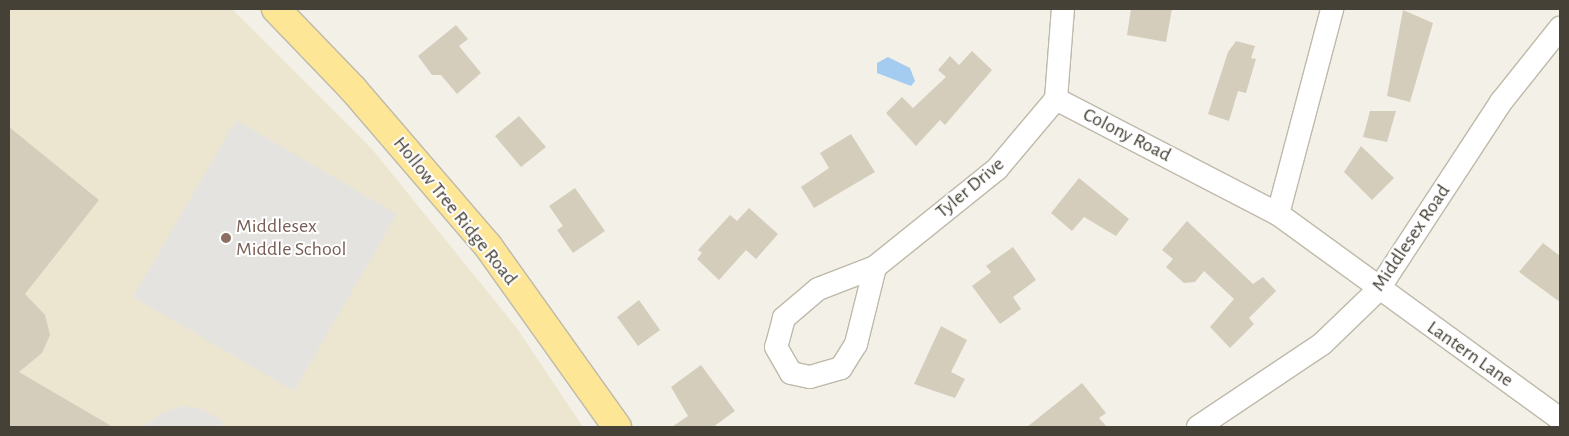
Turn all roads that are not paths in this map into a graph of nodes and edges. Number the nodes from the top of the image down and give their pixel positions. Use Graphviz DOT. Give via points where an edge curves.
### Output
graph roads {
  1 [pos="276,9"];
  2 [pos="1062,9"];
  3 [pos="1332,9"];
  4 [pos="1560,28"];
  5 [pos="1056,99"];
  6 [pos="1278,214"];
  7 [pos="875,267"];
  8 [pos="1378,290"];
  9 [pos="1560,420"];
  10 [pos="617,427"];
  11 [pos="1198,427"];
  1 -- 10 [label="main road, Hollow Tree Ridge Road" via="353,89 488,246"];
  2 -- 5 [label="street"];
  3 -- 6 [label="street"];
  4 -- 8 [label="street, Middlesex Road" via="1501,102"];
  5 -- 6 [label="street, Colony Road"];
  5 -- 7 [label="street, Tyler Drive" via="997,169"];
  6 -- 8 [label="street, Colony Road"];
  7 -- 7 [label="street, Tyler Drive" via="851,357 827,375 791,373 776,348 784,318 818,289"];
  8 -- 9 [label="street, Lantern Lane"];
  8 -- 11 [label="street, Middlesex Road" via="1322,344"];
}
